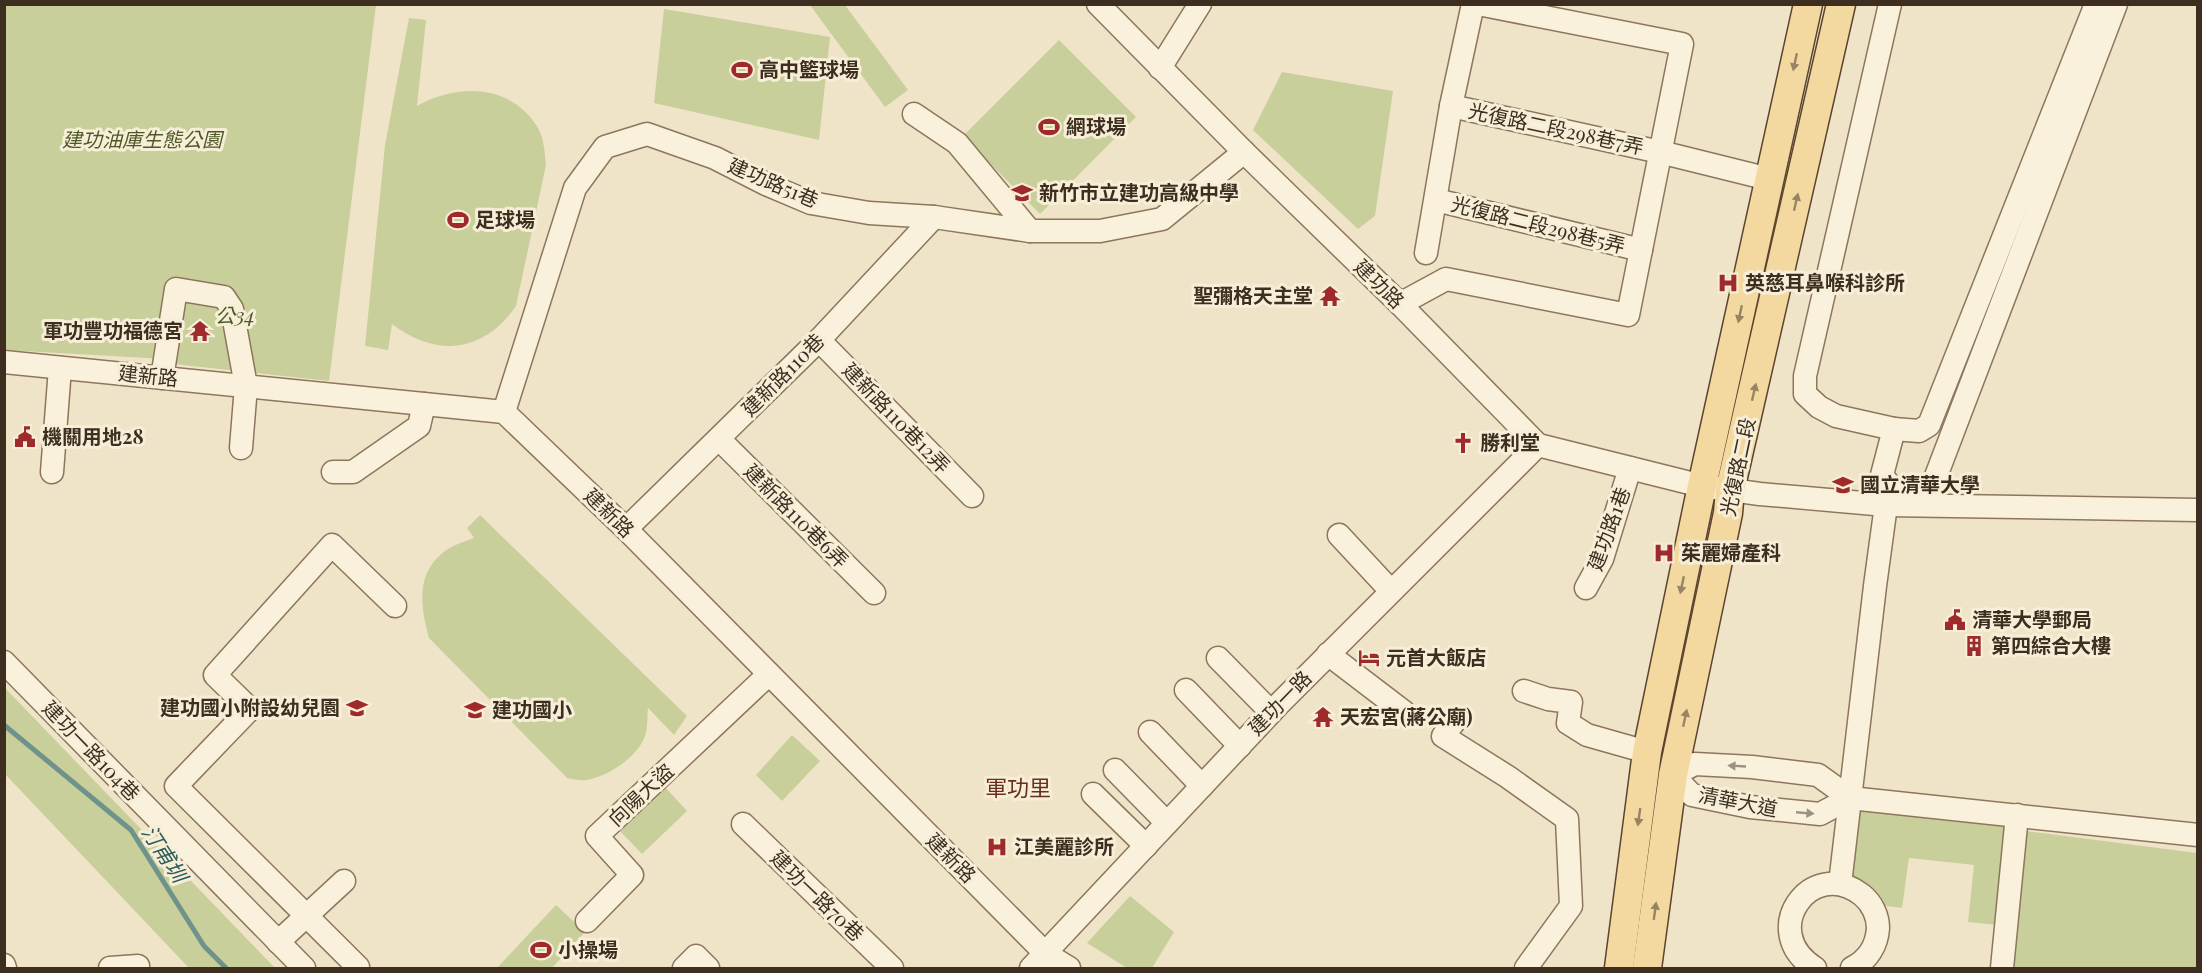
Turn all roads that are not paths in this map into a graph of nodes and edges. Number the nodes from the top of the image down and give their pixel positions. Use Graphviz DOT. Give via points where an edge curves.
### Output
graph roads {
  1 [pos="1098,4"];
  2 [pos="1200,4"];
  3 [pos="1475,4"];
  4 [pos="1808,4"];
  5 [pos="1841,4"];
  6 [pos="1890,4"];
  7 [pos="2096,4"];
  8 [pos="2116,4"];
  9 [pos="1160,68"];
  10 [pos="1451,106"];
  11 [pos="914,114"];
  12 [pos="1244,152"];
  13 [pos="1660,152"];
  14 [pos="1769,179"];
  15 [pos="1436,200"];
  16 [pos="934,217"];
  17 [pos="1030,231"];
  18 [pos="1641,250"];
  19 [pos="1426,253"];
  20 [pos="1400,304"];
  21 [pos="819,340"];
  22 [pos="4,362"];
  23 [pos="60,368"];
  24 [pos="162,378"];
  25 [pos="246,386"];
  26 [pos="424,404"];
  27 [pos="504,412"];
  28 [pos="1894,429"];
  29 [pos="719,439"];
  30 [pos="1538,445"];
  31 [pos="242,448"];
  32 [pos="1630,468"];
  33 [pos="52,472"];
  34 [pos="333,472"];
  35 [pos="1702,486"];
  36 [pos="1730,490"];
  37 [pos="972,496"];
  38 [pos="1886,505"];
  39 [pos="1925,505"];
  40 [pos="2198,510"];
  41 [pos="626,529"];
  42 [pos="1339,535"];
  43 [pos="1586,588"];
  44 [pos="1391,591"];
  45 [pos="874,593"];
  46 [pos="395,606"];
  47 [pos="1328,654"];
  48 [pos="1218,658"];
  49 [pos="4,662"];
  50 [pos="769,674"];
  51 [pos="1186,690"];
  52 [pos="1524,690"];
  53 [pos="1270,712"];
  54 [pos="1404,712"];
  55 [pos="1455,721"];
  56 [pos="1150,732"];
  57 [pos="1240,746"];
  58 [pos="1646,761"];
  59 [pos="1115,770"];
  60 [pos="1673,775"];
  61 [pos="1202,786"];
  62 [pos="1094,795"];
  63 [pos="1850,798"];
  64 [pos="2017,815"];
  65 [pos="1167,823"];
  66 [pos="743,824"];
  67 [pos="2198,835"];
  68 [pos="1146,846"];
  69 [pos="344,880"];
  70 [pos="1840,884"];
  71 [pos="306,915"];
  72 [pos="587,921"];
  73 [pos="278,942"];
  74 [pos="1038,961"];
  75 [pos="138,966"];
  76 [pos="358,967"];
  77 [pos="110,969"];
  78 [pos="304,969"];
  79 [pos="684,969"];
  80 [pos="708,969"];
  81 [pos="892,969"];
  82 [pos="1069,969"];
  83 [pos="1526,969"];
  84 [pos="1619,969"];
  85 [pos="1647,969"];
  86 [pos="1815,969"];
  87 [pos="1852,969"];
  88 [pos="2002,969"];
  1 -- 9 [label="street, 建功路"];
  2 -- 9 [label="street"];
  3 -- 10 [label="street"];
  3 -- 13 [label="street" via="1682,44"];
  4 -- 14 [label="main road, 光復路二段, one-way"];
  36 -- 5 [label="main road, 光復路二段, one-way"];
  6 -- 28 [label="street" via="1808,364 1805,394 1836,416"];
  7 -- 28 [label="street" via="1929,425 1919,431"];
  8 -- 39 [label="street"];
  9 -- 12 [label="street, 建功路"];
  10 -- 13 [label="street, 光復路二段298巷7弄"];
  10 -- 15 [label="street"];
  11 -- 17 [label="street" via="957,143"];
  12 -- 17 [label="street, 建功路51巷" via="1162,219 1100,231"];
  12 -- 20 [label="street, 建功路"];
  13 -- 14 [label="street, 光復路二段298巷7弄"];
  13 -- 18 [label="street"];
  14 -- 35 [label="main road, 光復路二段, one-way"];
  15 -- 18 [label="street, 光復路二段298巷5弄"];
  15 -- 19 [label="street"];
  16 -- 17 [label="street, 建功路51巷"];
  16 -- 21 [label="street, 建新路110巷"];
  16 -- 27 [label="street, 建功路51巷" via="869,213 811,203 715,158 647,134 605,147 575,188"];
  18 -- 20 [label="street" via="1628,315 1446,279"];
  20 -- 30 [label="street, 建功路"];
  21 -- 29 [label="street, 建新路110巷"];
  21 -- 37 [label="street, 建新路110巷12弄"];
  22 -- 23 [label="street, 建新路"];
  23 -- 24 [label="street, 建新路"];
  23 -- 33 [label="street"];
  24 -- 25 [label="street, 建新路"];
  24 -- 25 [label="street" via="176,289 224,297 232,309"];
  25 -- 26 [label="street, 建新路"];
  25 -- 31 [label="street"];
  26 -- 27 [label="street, 建新路"];
  26 -- 34 [label="street" via="419,426 353,472"];
  27 -- 41 [label="street, 建新路"];
  28 -- 38 [label="street" via="1882,475 1891,487"];
  29 -- 41 [label="street, 建新路110巷"];
  29 -- 45 [label="street, 建新路110巷6弄"];
  30 -- 32 [label="street"];
  30 -- 44 [label="street, 建功一路"];
  32 -- 35 [label="street"];
  32 -- 43 [label="street, 建功路1巷" via="1602,559"];
  35 -- 36 [label="street"];
  35 -- 58 [label="main road, 光復路二段, one-way"];
  36 -- 38 [label="street"];
  60 -- 36 [label="main road, 光復路二段, one-way"];
  38 -- 39 [label="street"];
  38 -- 63 [label="street"];
  39 -- 40 [label="street"];
  41 -- 50 [label="street, 建新路"];
  42 -- 44 [label="street"];
  44 -- 47 [label="street, 建功一路"];
  46 -- 71 [label="street" via="332,545 215,675 250,710 176,786"];
  47 -- 53 [label="street, 建功一路"];
  47 -- 54 [label="street"];
  48 -- 53 [label="street"];
  49 -- 73 [label="street, 建功一路104巷"];
  50 -- 72 [label="street, 向陽大盜" via="597,836 632,875"];
  50 -- 74 [label="street, 建新路"];
  51 -- 57 [label="street"];
  52 -- 58 [label="street" via="1571,702 1568,723"];
  53 -- 57 [label="street, 建功一路"];
  55 -- 83 [label="street" via="1443,736 1567,819 1570,906"];
  56 -- 61 [label="street"];
  57 -- 61 [label="street, 建功一路"];
  58 -- 60 [label="street"];
  58 -- 84 [label="main road, 光復路二段, one-way"];
  59 -- 65 [label="street"];
  63 -- 60 [label="street, 清華大道, one-way" via="1818,775 1695,764"];
  60 -- 63 [label="street, 清華大道, one-way" via="1692,795 1750,807 1820,814"];
  85 -- 60 [label="main road, 光復路二段, one-way"];
  61 -- 65 [label="street, 建功一路"];
  62 -- 68 [label="street"];
  63 -- 64 [label="street, 清華大道"];
  63 -- 70 [label="street"];
  64 -- 67 [label="street, 清華大道"];
  64 -- 88 [label="street"];
  65 -- 68 [label="street, 建功一路"];
  66 -- 81 [label="street, 建功一路70巷"];
  68 -- 74 [label="street, 建功一路"];
  69 -- 71 [label="street"];
  70 -- 86 [label="street" via="1812,889 1793,909 1790,938 1795,951"];
  70 -- 87 [label="street" via="1866,898 1878,926 1870,954"];
  71 -- 73 [label="street"];
  71 -- 76 [label="street"];
  73 -- 78 [label="street, 建功一路104巷"];
  74 -- 82 [label="street, 建新路"];
  75 -- 77 [label="street"];
  79 -- 80 [label="street" via="696,956"];
}
